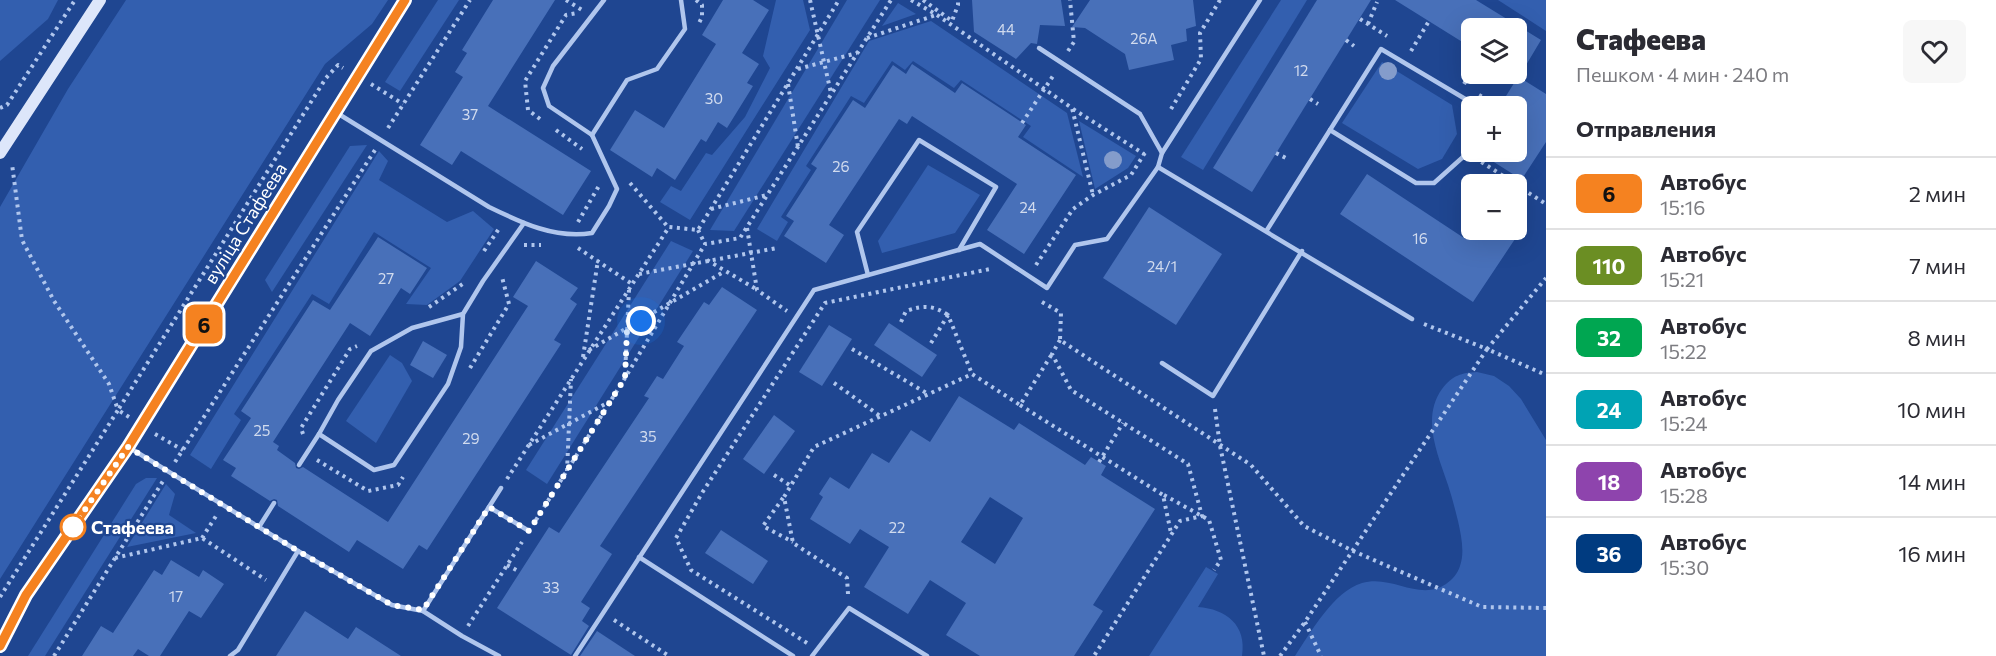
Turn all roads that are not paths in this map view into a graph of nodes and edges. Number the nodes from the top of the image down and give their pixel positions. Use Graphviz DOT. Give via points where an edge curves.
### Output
graph roads {
  1 [pos="100,0"];
  2 [pos="405,0"];
  3 [pos="603,0"];
  4 [pos="681,0"];
  5 [pos="1260,0"];
  6 [pos="1039,48"];
  7 [pos="1461,96"];
  8 [pos="335,112"];
  9 [pos="1330,130"];
  10 [pos="592,135"];
  11 [pos="0,153"];
  12 [pos="1162,153"];
  13 [pos="1461,159"];
  14 [pos="1158,167"];
  15 [pos="524,223"];
  16 [pos="1267,230"];
  17 [pos="959,250"];
  18 [pos="1302,251"];
  19 [pos="868,275"];
  20 [pos="463,314"];
  21 [pos="1412,319"];
  22 [pos="1162,363"];
  23 [pos="319,434"];
  24 [pos="128,447"];
  25 [pos="299,465"];
  26 [pos="501,488"];
  27 [pos="274,504"];
  28 [pos="489,507"];
  29 [pos="259,527"];
  30 [pos="529,531"];
  31 [pos="298,551"];
  32 [pos="639,557"];
  33 [pos="423,610"];
  34 [pos="0,646"];
  35 [pos="230,656"];
  36 [pos="499,656"];
  37 [pos="575,656"];
  38 [pos="793,656"];
  39 [pos="812,656"];
  40 [pos="927,656"];
  1 -- 11 [label="street"];
  2 -- 8 [label="street, вуліца Стафеева"];
  3 -- 10 [label="lane" via="553,66 543,88 549,106"];
  4 -- 10 [label="lane" via="685,29 657,69 627,81"];
  5 -- 12 [label="lane"];
  6 -- 12 [label="lane" via="1140,114"];
  7 -- 9 [label="lane" via="1381,49"];
  8 -- 15 [label="lane" via="489,207"];
  8 -- 24 [label="street, вуліца Стафеева"];
  9 -- 13 [label="lane" via="1416,183 1434,183"];
  9 -- 16 [label="lane"];
  10 -- 15 [label="lane" via="617,189 592,233 576,236"];
  12 -- 14 [label="lane"];
  14 -- 16 [label="lane"];
  14 -- 17 [label="lane" via="1107,239 1075,245 1047,288 980,244"];
  15 -- 20 [label="lane"];
  16 -- 18 [label="lane"];
  17 -- 19 [label="lane"];
  17 -- 19 [label="lane" via="996,187 920,140 857,232"];
  18 -- 21 [label="lane"];
  18 -- 22 [label="lane" via="1213,396"];
  19 -- 32 [label="lane" via="814,290"];
  20 -- 23 [label="lane" via="412,328 372,351"];
  20 -- 23 [label="lane" via="461,347 448,384 394,465 374,470"];
  23 -- 25 [label="lane"];
  24 -- 29 [label="lane"];
  24 -- 34 [label="street, вуліца Стафеева" via="26,595"];
  26 -- 28 [label="lane"];
  27 -- 29 [label="lane"];
  28 -- 30 [label="lane"];
  28 -- 33 [label="lane"];
  29 -- 31 [label="lane"];
  31 -- 33 [label="lane" via="392,605"];
  31 -- 35 [label="lane" via="238,650"];
  32 -- 37 [label="lane"];
  32 -- 38 [label="lane"];
  33 -- 36 [label="lane"];
  39 -- 40 [label="lane" via="849,608"];
}
